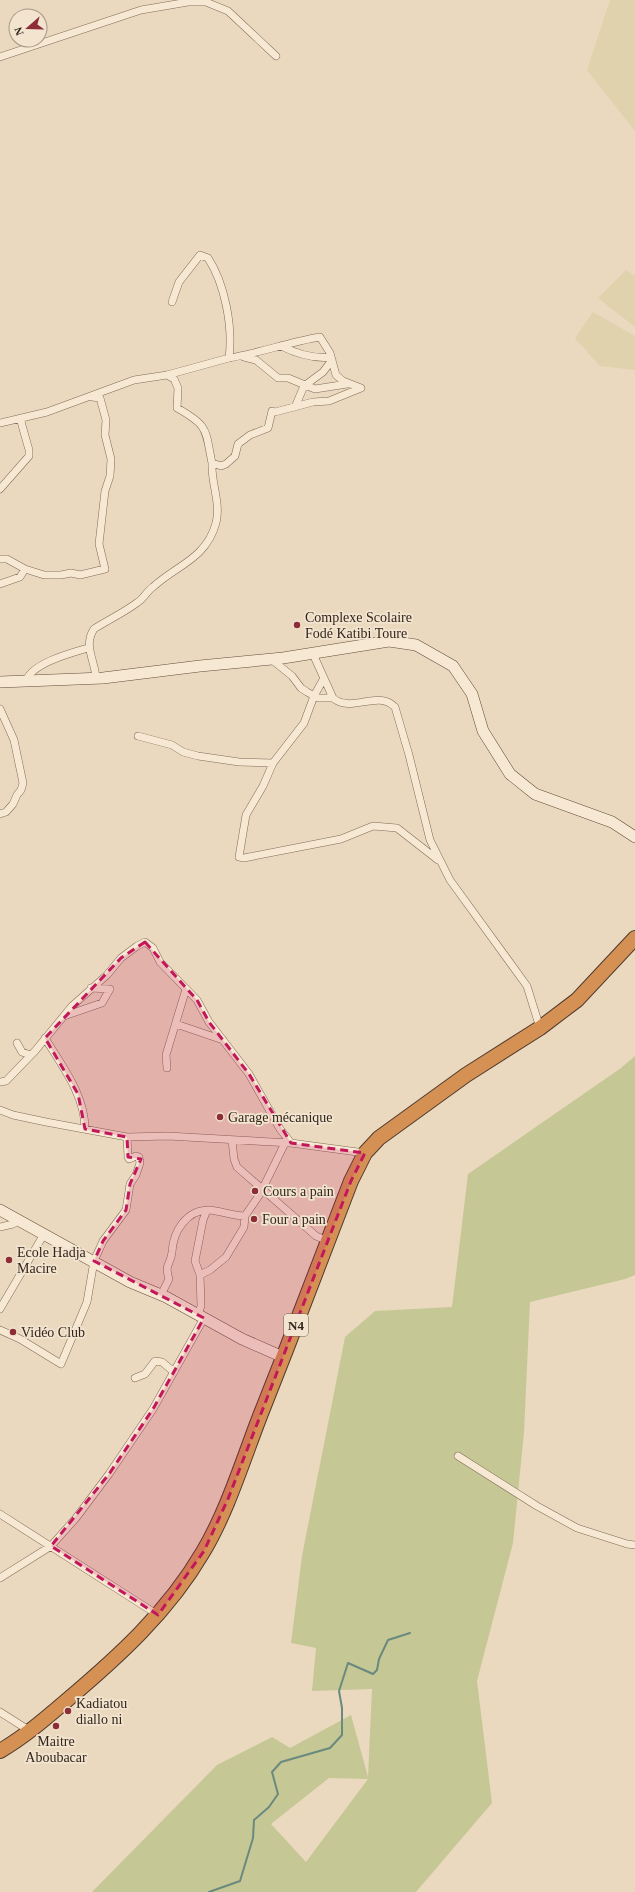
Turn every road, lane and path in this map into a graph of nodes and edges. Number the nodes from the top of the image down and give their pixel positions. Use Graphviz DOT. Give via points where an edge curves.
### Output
graph roads {
  1 [pos="276,56"];
  2 [pos="0,57"];
  3 [pos="172,302"];
  4 [pos="281,346"];
  5 [pos="240,356"];
  6 [pos="229,358"];
  7 [pos="332,359"];
  8 [pos="167,375"];
  9 [pos="350,384"];
  10 [pos="304,386"];
  11 [pos="91,396"];
  12 [pos="295,407"];
  13 [pos="20,418"];
  14 [pos="0,423"];
  15 [pos="212,463"];
  16 [pos="0,489"];
  17 [pos="0,559"];
  18 [pos="25,569"];
  19 [pos="0,584"];
  20 [pos="88,648"];
  21 [pos="312,654"];
  22 [pos="271,659"];
  23 [pos="96,678"];
  24 [pos="324,678"];
  25 [pos="0,682"];
  26 [pos="26,682"];
  27 [pos="314,696"];
  28 [pos="333,698"];
  29 [pos="0,710"];
  30 [pos="138,736"];
  31 [pos="273,763"];
  32 [pos="0,814"];
  33 [pos="635,837"];
  34 [pos="439,861"];
  35 [pos="635,938"];
  36 [pos="92,988"];
  37 [pos="186,989"];
  38 [pos="64,1016"];
  39 [pos="176,1024"];
  40 [pos="540,1028"];
  41 [pos="45,1038"];
  42 [pos="223,1040"];
  43 [pos="17,1043"];
  44 [pos="30,1055"];
  45 [pos="167,1068"];
  46 [pos="0,1082"];
  47 [pos="0,1110"];
  48 [pos="85,1129"];
  49 [pos="127,1137"];
  50 [pos="232,1140"];
  51 [pos="288,1143"];
  52 [pos="365,1153"];
  53 [pos="263,1188"];
  54 [pos="0,1210"];
  55 [pos="207,1210"];
  56 [pos="245,1216"];
  57 [pos="19,1220"];
  58 [pos="0,1227"];
  59 [pos="44,1234"];
  60 [pos="328,1241"];
  61 [pos="94,1261"];
  62 [pos="200,1274"];
  63 [pos="161,1295"];
  64 [pos="0,1309"];
  65 [pos="201,1316"];
  66 [pos="0,1330"];
  67 [pos="283,1357"];
  68 [pos="174,1372"];
  69 [pos="135,1378"];
  70 [pos="458,1456"];
  71 [pos="0,1514"];
  72 [pos="635,1544"];
  73 [pos="51,1546"];
  74 [pos="0,1578"];
  75 [pos="158,1616"];
  76 [pos="0,1712"];
  77 [pos="30,1731"];
  78 [pos="0,1751"];
  1 -- 2 [label="street" via="228,11 206,2 188,2 141,10"];
  3 -- 6 [label="street" via="179,282 200,255 208,258 224,292 230,335"];
  4 -- 5 [label="street"];
  4 -- 7 [label="street" via="298,354"];
  4 -- 7 [label="street" via="320,337"];
  5 -- 6 [label="street"];
  5 -- 10 [label="street" via="256,360 278,378 288,378"];
  6 -- 8 [label="street"];
  7 -- 9 [label="street" via="336,375"];
  7 -- 10 [label="street" via="323,372"];
  8 -- 11 [label="street" via="134,380"];
  8 -- 15 [label="street" via="174,379 178,388 177,408 195,418 206,430"];
  9 -- 10 [label="street" via="322,389"];
  9 -- 12 [label="street" via="361,387 361,390 329,401"];
  10 -- 12 [label="street"];
  11 -- 13 [label="street" via="47,412"];
  11 -- 18 [label="street" via="100,398 106,420 105,435 111,459 99,544 105,569 80,574 44,575"];
  12 -- 15 [label="street" via="272,412 268,428 250,435 238,444 235,456 226,464 221,466"];
  13 -- 14 [label="street"];
  13 -- 16 [label="street" via="29,456"];
  15 -- 20 [label="street" via="218,510 210,539 198,554 153,586 139,602 94,629 89,635"];
  17 -- 18 [label="street" via="7,559"];
  18 -- 19 [label="street" via="20,577"];
  20 -- 23 [label="street" via="96,667"];
  20 -- 26 [label="street" via="55,658 27,676"];
  21 -- 22 [label="street"];
  21 -- 24 [label="street"];
  21 -- 33 [label="street" via="389,641 416,645 435,655 453,666 472,694 483,731 510,774 535,794 612,822"];
  22 -- 23 [label="street"];
  22 -- 27 [label="street" via="292,676 301,688"];
  23 -- 26 [label="street"];
  24 -- 27 [label="street"];
  24 -- 28 [label="street"];
  25 -- 26 [label="street"];
  27 -- 28 [label="street" via="323,699"];
  27 -- 31 [label="street" via="304,722"];
  28 -- 34 [label="street" via="342,704 371,700 390,702 395,707 430,840"];
  29 -- 32 [label="street" via="14,740 23,783 13,804 6,812"];
  30 -- 31 [label="street" via="172,745 183,752 198,756 239,762"];
  31 -- 34 [label="street" via="246,815 239,857 341,839 373,826 398,828"];
  34 -- 40 [label="street" via="527,986"];
  35 -- 40 [label="highway, N4" via="577,1000"];
  36 -- 37 [label="street" via="107,975 120,958 146,942 153,948 160,962"];
  36 -- 38 [label="street"];
  36 -- 38 [label="street" via="110,989 102,1003"];
  37 -- 39 [label="street"];
  37 -- 42 [label="street" via="197,1000"];
  38 -- 41 [label="street"];
  39 -- 42 [label="street"];
  39 -- 45 [label="street" via="166,1055"];
  40 -- 52 [label="highway, N4" via="466,1075 385,1133"];
  41 -- 44 [label="street"];
  41 -- 48 [label="street" via="78,1094"];
  42 -- 51 [label="street" via="249,1074"];
  43 -- 44 [label="street" via="22,1052"];
  44 -- 46 [label="street" via="6,1081"];
  47 -- 48 [label="street" via="13,1115"];
  48 -- 49 [label="street"];
  49 -- 50 [label="street" via="168,1136"];
  49 -- 61 [label="street" via="128,1157 139,1157 140,1163 130,1184 126,1210 103,1241"];
  50 -- 51 [label="street"];
  50 -- 53 [label="street" via="234,1163"];
  51 -- 52 [label="street"];
  51 -- 53 [label="street"];
  52 -- 60 [label="highway, N4" via="351,1181"];
  53 -- 56 [label="street"];
  53 -- 60 [label="street" via="316,1236"];
  54 -- 57 [label="street"];
  55 -- 56 [label="street"];
  55 -- 62 [label="street" via="195,1261"];
  55 -- 63 [label="street" via="189,1216 181,1224 172,1243 172,1256 167,1262 166,1270 169,1279"];
  56 -- 62 [label="street" via="244,1227 226,1258"];
  57 -- 58 [label="street"];
  57 -- 59 [label="street"];
  59 -- 61 [label="street"];
  59 -- 64 [label="street"];
  60 -- 67 [label="highway, N4"];
  61 -- 63 [label="street" via="130,1282"];
  61 -- 66 [label="street" via="87,1302 61,1364"];
  62 -- 65 [label="street"];
  63 -- 65 [label="street"];
  65 -- 67 [label="street" via="242,1339"];
  65 -- 68 [label="street"];
  67 -- 75 [label="highway, N4" via="228,1499 204,1551"];
  68 -- 69 [label="street" via="162,1362 155,1361 144,1374"];
  68 -- 73 [label="street" via="153,1409 109,1474"];
  70 -- 72 [label="street" via="577,1528 627,1544"];
  71 -- 73 [label="street"];
  73 -- 74 [label="street"];
  73 -- 75 [label="street"];
  75 -- 77 [label="highway, N4" via="99,1673"];
  76 -- 77 [label="street"];
  77 -- 78 [label="highway, N4"];
}
